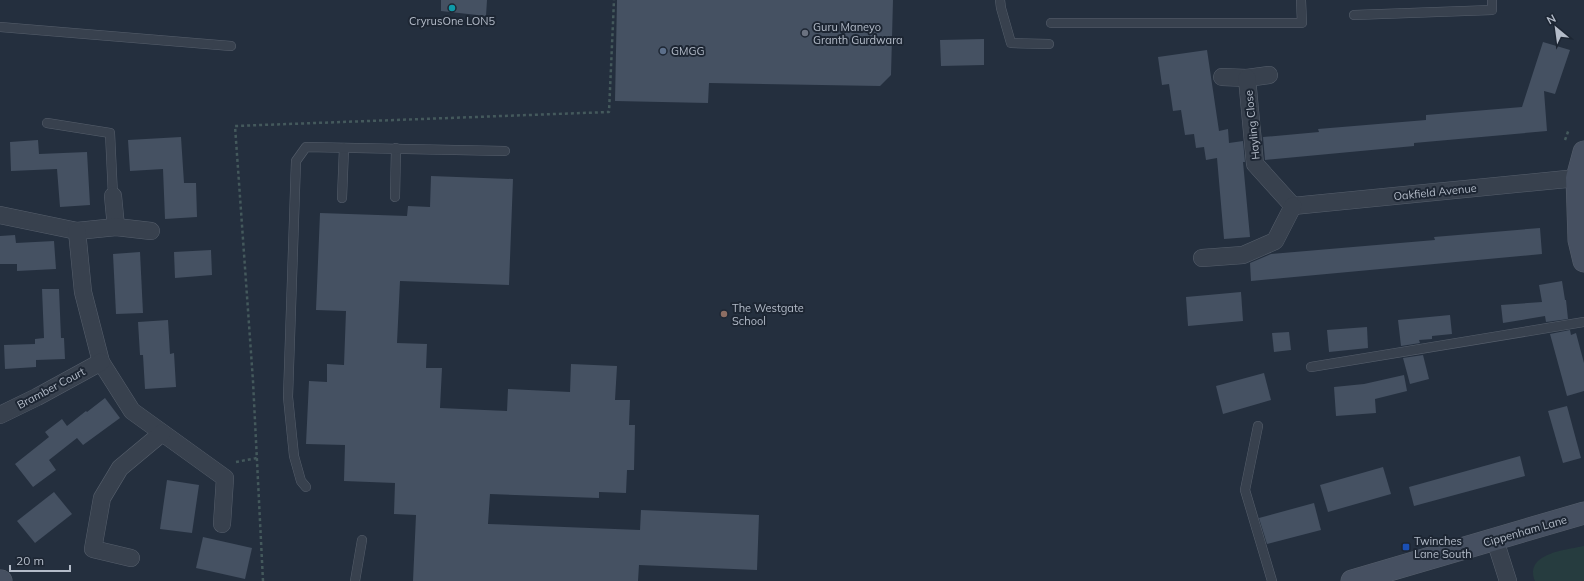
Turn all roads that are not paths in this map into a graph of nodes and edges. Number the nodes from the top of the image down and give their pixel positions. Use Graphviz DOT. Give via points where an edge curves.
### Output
graph roads {
  1 [pos="1000,0"];
  2 [pos="1301,0"];
  3 [pos="1492,0"];
  4 [pos="1354,15"];
  5 [pos="1051,23"];
  6 [pos="0,27"];
  7 [pos="1050,44"];
  8 [pos="231,46"];
  9 [pos="1269,75"];
  10 [pos="1222,77"];
  11 [pos="1247,78"];
  12 [pos="47,123"];
  13 [pos="344,148"];
  14 [pos="396,148"];
  15 [pos="505,150"];
  16 [pos="1584,152"];
  17 [pos="1577,178"];
  18 [pos="114,196"];
  19 [pos="395,197"];
  20 [pos="342,198"];
  21 [pos="1293,206"];
  22 [pos="0,214"];
  23 [pos="116,227"];
  24 [pos="151,230"];
  25 [pos="77,231"];
  26 [pos="1202,258"];
  27 [pos="1584,261"];
  28 [pos="1584,322"];
  29 [pos="101,362"];
  30 [pos="1311,367"];
  31 [pos="0,415"];
  32 [pos="1258,426"];
  33 [pos="162,433"];
  34 [pos="306,487"];
  35 [pos="1584,513"];
  36 [pos="222,524"];
  37 [pos="362,540"];
  38 [pos="1495,540"];
  39 [pos="131,558"];
  40 [pos="355,581"];
  41 [pos="1272,581"];
  42 [pos="1352,581"];
  43 [pos="1508,581"];
  1 -- 7 [label="lane" via="1011,43"];
  2 -- 5 [label="lane" via="1302,23"];
  3 -- 4 [label="lane" via="1492,10"];
  6 -- 8 [label="lane"];
  9 -- 11 [label="street, Hayling Close"];
  10 -- 11 [label="street, Hayling Close"];
  11 -- 21 [label="street, Hayling Close" via="1255,164"];
  12 -- 18 [label="lane" via="110,133"];
  13 -- 14 [label="lane"];
  13 -- 20 [label="lane"];
  13 -- 34 [label="lane" via="306,147 296,162 288,397 294,456 301,481"];
  14 -- 15 [label="lane"];
  14 -- 19 [label="lane"];
  16 -- 17 [label="street"];
  17 -- 21 [label="street, Oakfield Avenue"];
  17 -- 27 [label="street" via="1579,240"];
  18 -- 23 [label="street"];
  21 -- 26 [label="street" via="1274,241 1243,255"];
  22 -- 25 [label="street"];
  23 -- 24 [label="street"];
  23 -- 25 [label="street"];
  25 -- 29 [label="street" via="83,292"];
  28 -- 30 [label="lane"];
  29 -- 31 [label="street, Bramber Court"];
  29 -- 33 [label="street" via="132,411"];
  32 -- 41 [label="lane" via="1245,490"];
  33 -- 36 [label="street" via="225,478"];
  33 -- 39 [label="street" via="120,468 102,498 93,549"];
  35 -- 38 [label="street, Cippenham Lane"];
  37 -- 40 [label="lane"];
  38 -- 42 [label="street, Cippenham Lane"];
  38 -- 43 [label="street"];
}
